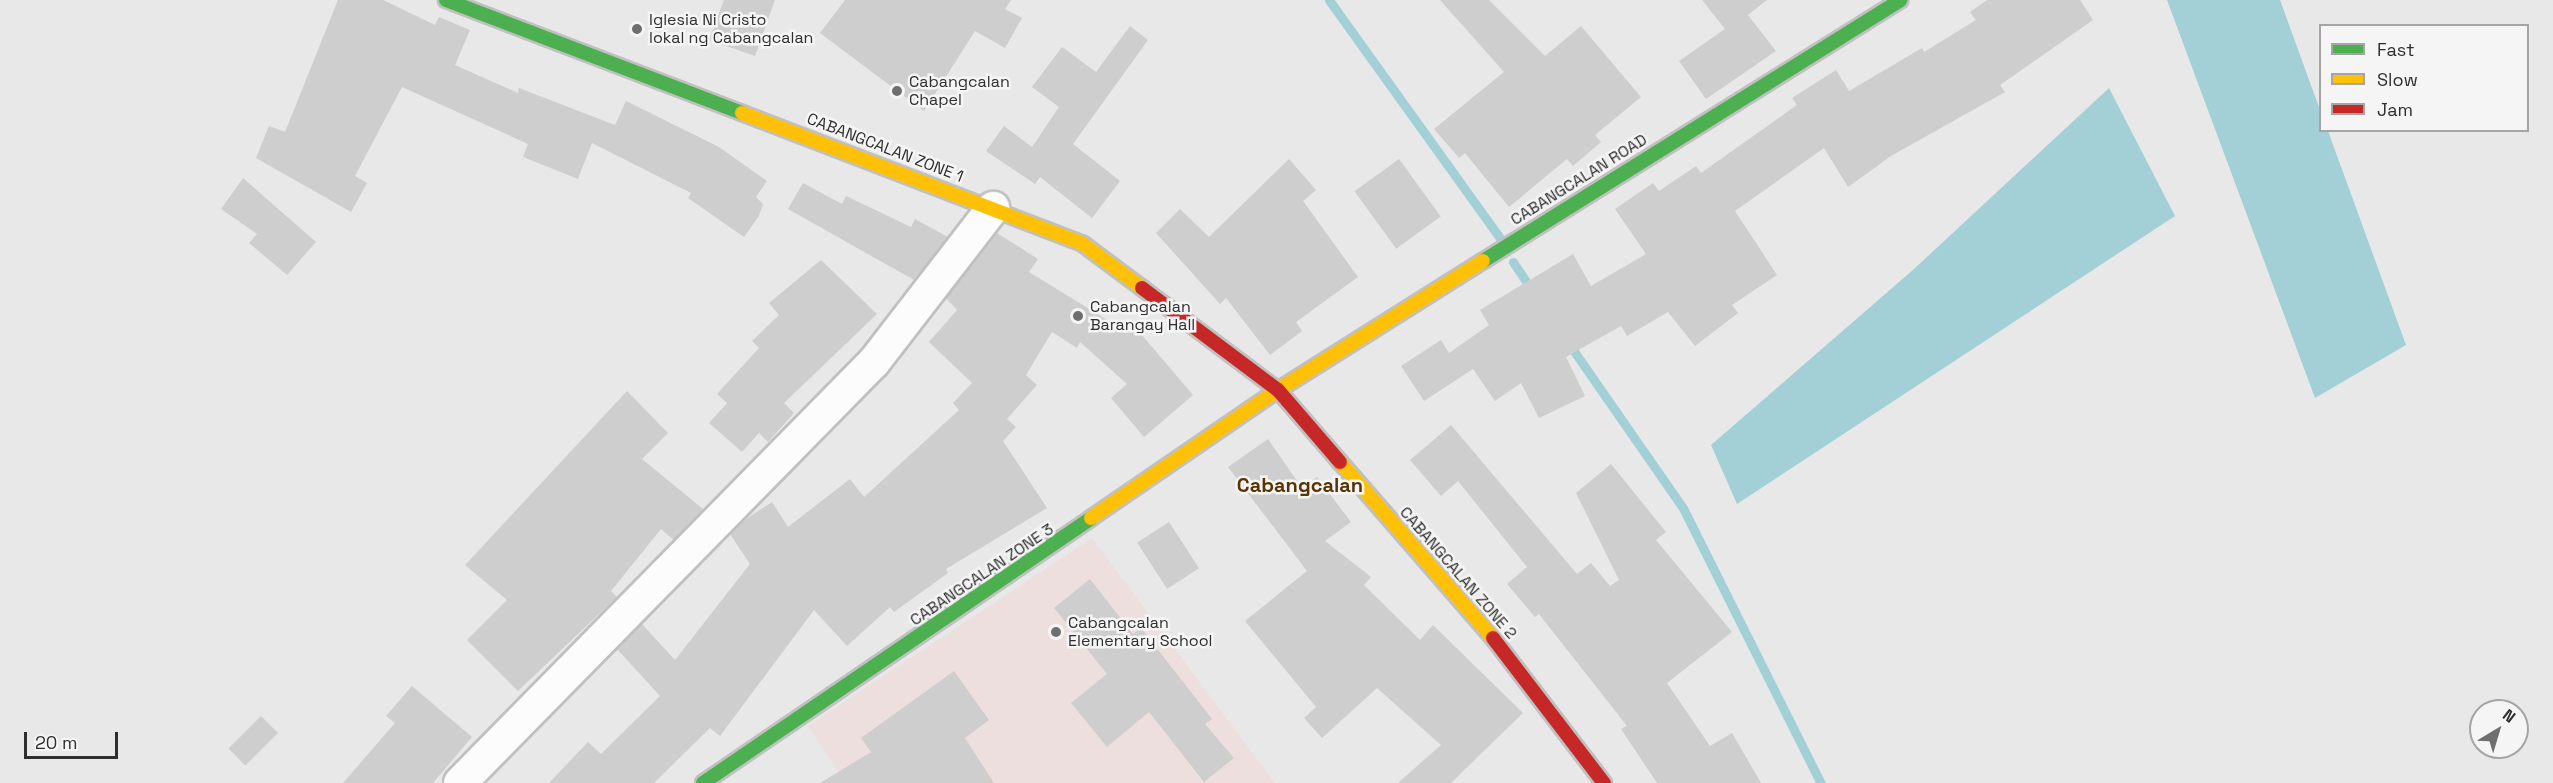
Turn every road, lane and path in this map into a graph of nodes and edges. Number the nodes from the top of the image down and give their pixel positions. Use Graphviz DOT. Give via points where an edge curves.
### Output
graph roads {
  1 [pos="446,0"];
  2 [pos="1900,0"];
  3 [pos="993,208"];
  4 [pos="1278,390"];
  5 [pos="716,780"];
  6 [pos="460,783"];
  7 [pos="1604,783"];
  1 -- 3 [label="street, CABANGCALAN ZONE 1"];
  2 -- 4 [label="street, CABANGCALAN ROAD"];
  3 -- 4 [label="street, CABANGCALAN ZONE 1" via="1083,244"];
  3 -- 6 [label="street" via="874,362"];
  4 -- 5 [label="street, CABANGCALAN ZONE 3"];
  4 -- 7 [label="street, CABANGCALAN ZONE 2" via="1528,679"];
}
